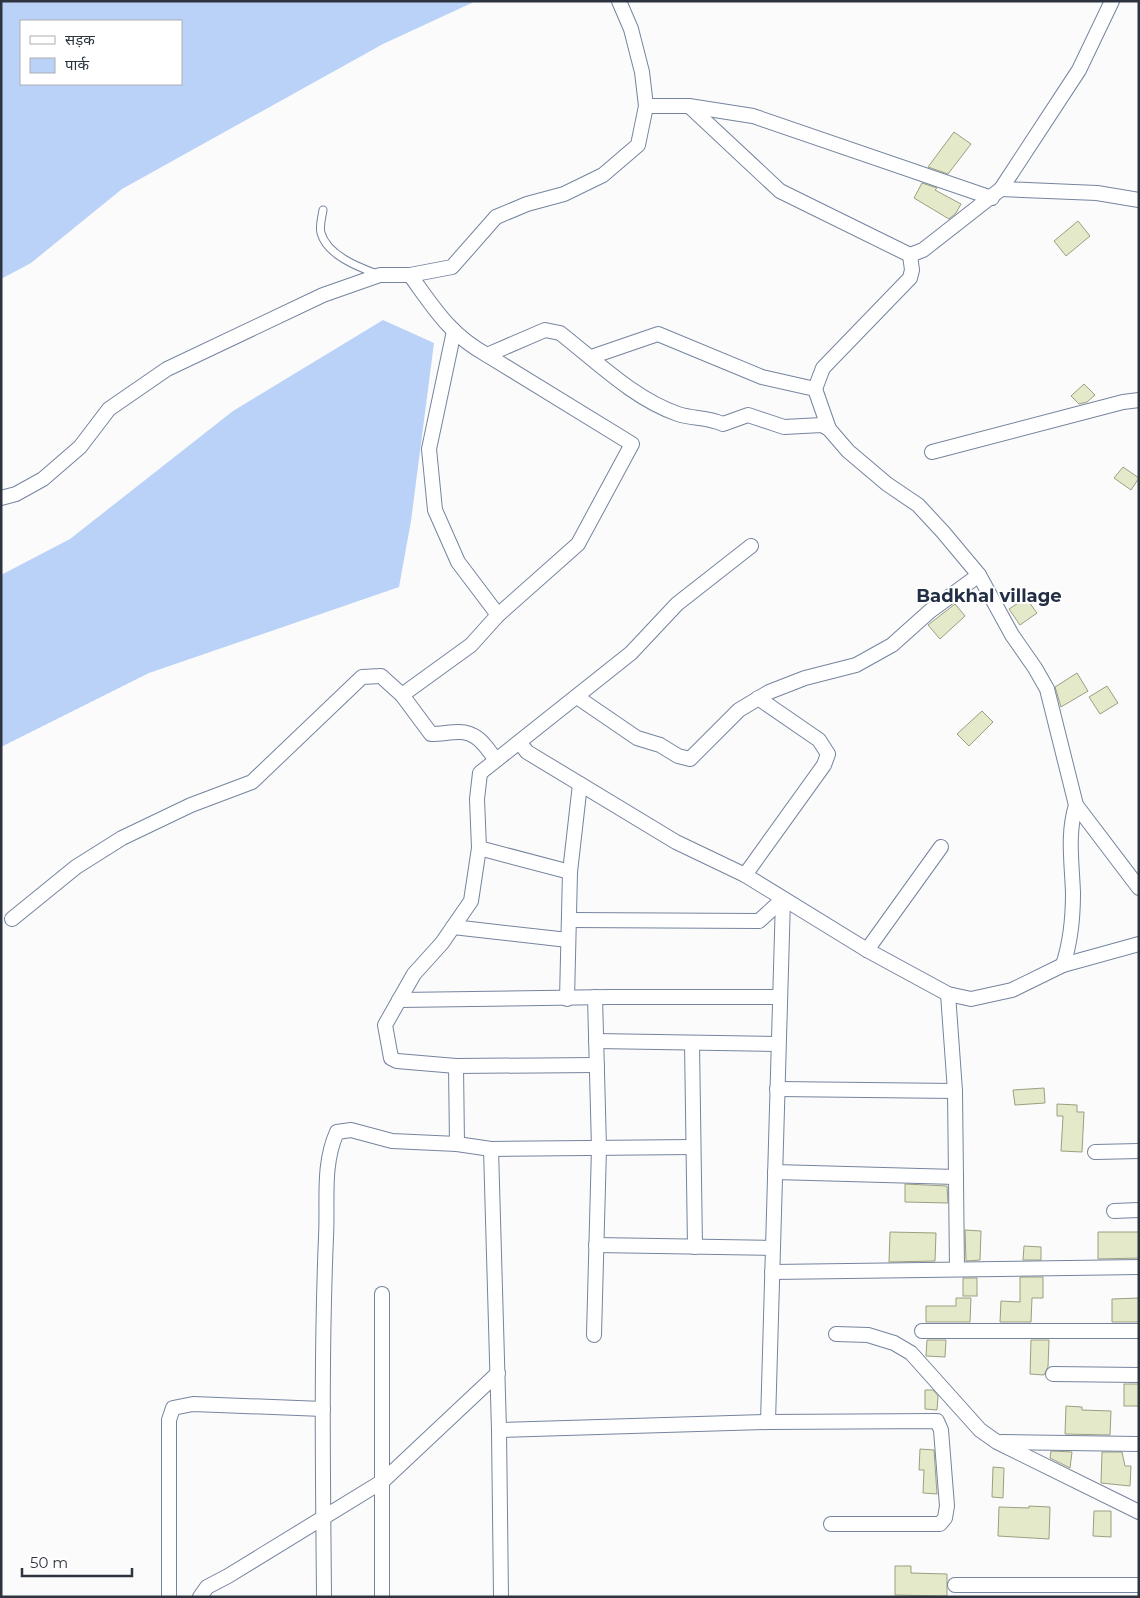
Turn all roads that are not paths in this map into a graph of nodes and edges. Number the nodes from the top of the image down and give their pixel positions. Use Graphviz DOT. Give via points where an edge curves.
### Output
graph roads {
  1 [pos="619,1"];
  2 [pos="1112,1"];
  3 [pos="646,106"];
  4 [pos="689,106"];
  5 [pos="996,194"];
  6 [pos="1139,200"];
  7 [pos="323,210"];
  8 [pos="910,255"];
  9 [pos="410,274"];
  10 [pos="380,275"];
  11 [pos="454,331"];
  12 [pos="487,355"];
  13 [pos="591,357"];
  14 [pos="815,389"];
  15 [pos="1139,400"];
  16 [pos="829,429"];
  17 [pos="932,452"];
  18 [pos="1,498"];
  19 [pos="751,546"];
  20 [pos="979,575"];
  21 [pos="498,615"];
  22 [pos="402,695"];
  23 [pos="577,697"];
  24 [pos="758,698"];
  25 [pos="520,743"];
  26 [pos="496,760"];
  27 [pos="580,784"];
  28 [pos="1076,805"];
  29 [pos="941,847"];
  30 [pos="479,848"];
  31 [pos="570,872"];
  32 [pos="745,875"];
  33 [pos="1139,888"];
  34 [pos="784,899"];
  35 [pos="12,919"];
  36 [pos="569,920"];
  37 [pos="453,927"];
  38 [pos="568,940"];
  39 [pos="1139,944"];
  40 [pos="866,950"];
  41 [pos="1063,965"];
  42 [pos="948,994"];
  43 [pos="595,997"];
  44 [pos="779,997"];
  45 [pos="567,999"];
  46 [pos="399,1000"];
  47 [pos="596,1041"];
  48 [pos="692,1043"];
  49 [pos="778,1044"];
  50 [pos="597,1065"];
  51 [pos="456,1066"];
  52 [pos="777,1088"];
  53 [pos="955,1092"];
  54 [pos="457,1144"];
  55 [pos="693,1147"];
  56 [pos="491,1148"];
  57 [pos="599,1148"];
  58 [pos="1139,1151"];
  59 [pos="1095,1152"];
  60 [pos="775,1172"];
  61 [pos="956,1177"];
  62 [pos="1114,1210"];
  63 [pos="1139,1210"];
  64 [pos="596,1245"];
  65 [pos="695,1247"];
  66 [pos="772,1248"];
  67 [pos="1139,1267"];
  68 [pos="957,1269"];
  69 [pos="772,1272"];
  70 [pos="382,1294"];
  71 [pos="922,1331"];
  72 [pos="1139,1332"];
  73 [pos="836,1334"];
  74 [pos="594,1335"];
  75 [pos="498,1373"];
  76 [pos="1053,1374"];
  77 [pos="1139,1375"];
  78 [pos="323,1409"];
  79 [pos="768,1422"];
  80 [pos="499,1430"];
  81 [pos="997,1442"];
  82 [pos="1139,1444"];
  83 [pos="383,1481"];
  84 [pos="1139,1512"];
  85 [pos="324,1518"];
  86 [pos="831,1524"];
  87 [pos="1139,1584"];
  88 [pos="955,1585"];
  89 [pos="1078,1591"];
  90 [pos="169,1597"];
  91 [pos="200,1597"];
  92 [pos="324,1597"];
  93 [pos="382,1597"];
  94 [pos="501,1597"];
  1 -- 3 [label="street" via="642,72"];
  2 -- 5 [label="street" via="1080,70"];
  3 -- 4 [label="street"];
  3 -- 9 [label="street" via="638,145 603,175 564,194 496,217 452,267"];
  4 -- 5 [label="street" via="753,116"];
  4 -- 8 [label="street" via="780,191"];
  5 -- 6 [label="street" via="1097,193"];
  5 -- 8 [label="street" via="924,250"];
  7 -- 10 [label="lane" via="320,232 325,243 356,267"];
  8 -- 14 [label="street" via="910,278 822,368"];
  9 -- 10 [label="street"];
  9 -- 11 [label="street" via="441,319"];
  10 -- 18 [label="street" via="323,294 167,369 109,409 80,446 43,480"];
  11 -- 12 [label="street" via="466,344"];
  11 -- 21 [label="street" via="429,449 435,510 458,562"];
  12 -- 13 [label="street" via="545,330 560,333"];
  12 -- 21 [label="street" via="632,444 578,544"];
  13 -- 14 [label="street" via="658,334 762,376"];
  13 -- 16 [label="street" via="649,400 679,414 709,418 723,424 748,415 784,427 822,425"];
  14 -- 16 [label="street"];
  15 -- 17 [label="street"];
  16 -- 20 [label="street" via="848,452 918,505"];
  19 -- 23 [label="street" via="677,604 631,653"];
  20 -- 24 [label="street" via="885,649 856,665 805,678"];
  20 -- 28 [label="street" via="1047,689"];
  21 -- 22 [label="street" via="471,645"];
  22 -- 26 [label="street" via="431,734 459,732 476,736"];
  22 -- 35 [label="street" via="381,676 362,677 252,782 191,805 122,838 76,867"];
  23 -- 24 [label="street" via="621,729 686,759 695,756 739,710"];
  23 -- 25 [label="street"];
  24 -- 32 [label="street" via="819,740 828,754 824,766"];
  25 -- 26 [label="street"];
  25 -- 27 [label="street" via="526,752"];
  26 -- 30 [label="street" via="480,773 477,799"];
  27 -- 31 [label="street"];
  27 -- 32 [label="street" via="676,842"];
  28 -- 33 [label="street"];
  28 -- 41 [label="street" via="1070,824 1070,942"];
  29 -- 40 [label="street"];
  30 -- 31 [label="street"];
  30 -- 37 [label="street" via="471,901"];
  31 -- 36 [label="street"];
  32 -- 34 [label="street"];
  34 -- 36 [label="street" via="759,921"];
  34 -- 40 [label="street"];
  34 -- 44 [label="street"];
  36 -- 38 [label="street"];
  37 -- 38 [label="street"];
  37 -- 46 [label="street" via="414,974"];
  38 -- 45 [label="street"];
  39 -- 41 [label="street"];
  40 -- 42 [label="street"];
  41 -- 42 [label="street" via="1012,990 971,999"];
  42 -- 53 [label="street"];
  43 -- 44 [label="street"];
  43 -- 45 [label="street"];
  43 -- 47 [label="street"];
  44 -- 49 [label="street"];
  45 -- 46 [label="street"];
  46 -- 51 [label="street" via="386,1025 391,1058"];
  47 -- 48 [label="street"];
  47 -- 50 [label="street"];
  48 -- 49 [label="street"];
  48 -- 55 [label="street"];
  49 -- 52 [label="street"];
  50 -- 51 [label="street"];
  50 -- 57 [label="street"];
  51 -- 54 [label="street"];
  52 -- 53 [label="street"];
  52 -- 60 [label="street"];
  53 -- 61 [label="street"];
  54 -- 56 [label="street"];
  54 -- 78 [label="street" via="392,1141 351,1130 337,1132 326,1180"];
  55 -- 57 [label="street"];
  55 -- 65 [label="street"];
  56 -- 57 [label="street"];
  56 -- 75 [label="street"];
  57 -- 64 [label="street"];
  58 -- 59 [label="street"];
  60 -- 61 [label="street"];
  60 -- 66 [label="street"];
  61 -- 68 [label="street"];
  62 -- 63 [label="street"];
  64 -- 65 [label="street"];
  64 -- 74 [label="street"];
  65 -- 66 [label="street"];
  66 -- 69 [label="street"];
  67 -- 68 [label="street"];
  68 -- 69 [label="street"];
  69 -- 79 [label="street"];
  70 -- 83 [label="street"];
  71 -- 72 [label="street"];
  73 -- 81 [label="street" via="868,1335 894,1343 911,1353 980,1430"];
  75 -- 80 [label="street"];
  75 -- 83 [label="street"];
  76 -- 77 [label="street"];
  78 -- 85 [label="street"];
  78 -- 90 [label="street" via="193,1404 173,1408 169,1420"];
  79 -- 80 [label="street"];
  79 -- 86 [label="street" via="937,1421 941,1430 947,1506 940,1524"];
  80 -- 94 [label="street"];
  81 -- 82 [label="street"];
  81 -- 84 [label="street"];
  83 -- 85 [label="street"];
  83 -- 93 [label="street"];
  85 -- 91 [label="street" via="207,1587"];
  85 -- 92 [label="street"];
  87 -- 89 [label="street"];
  88 -- 89 [label="street"];
}
